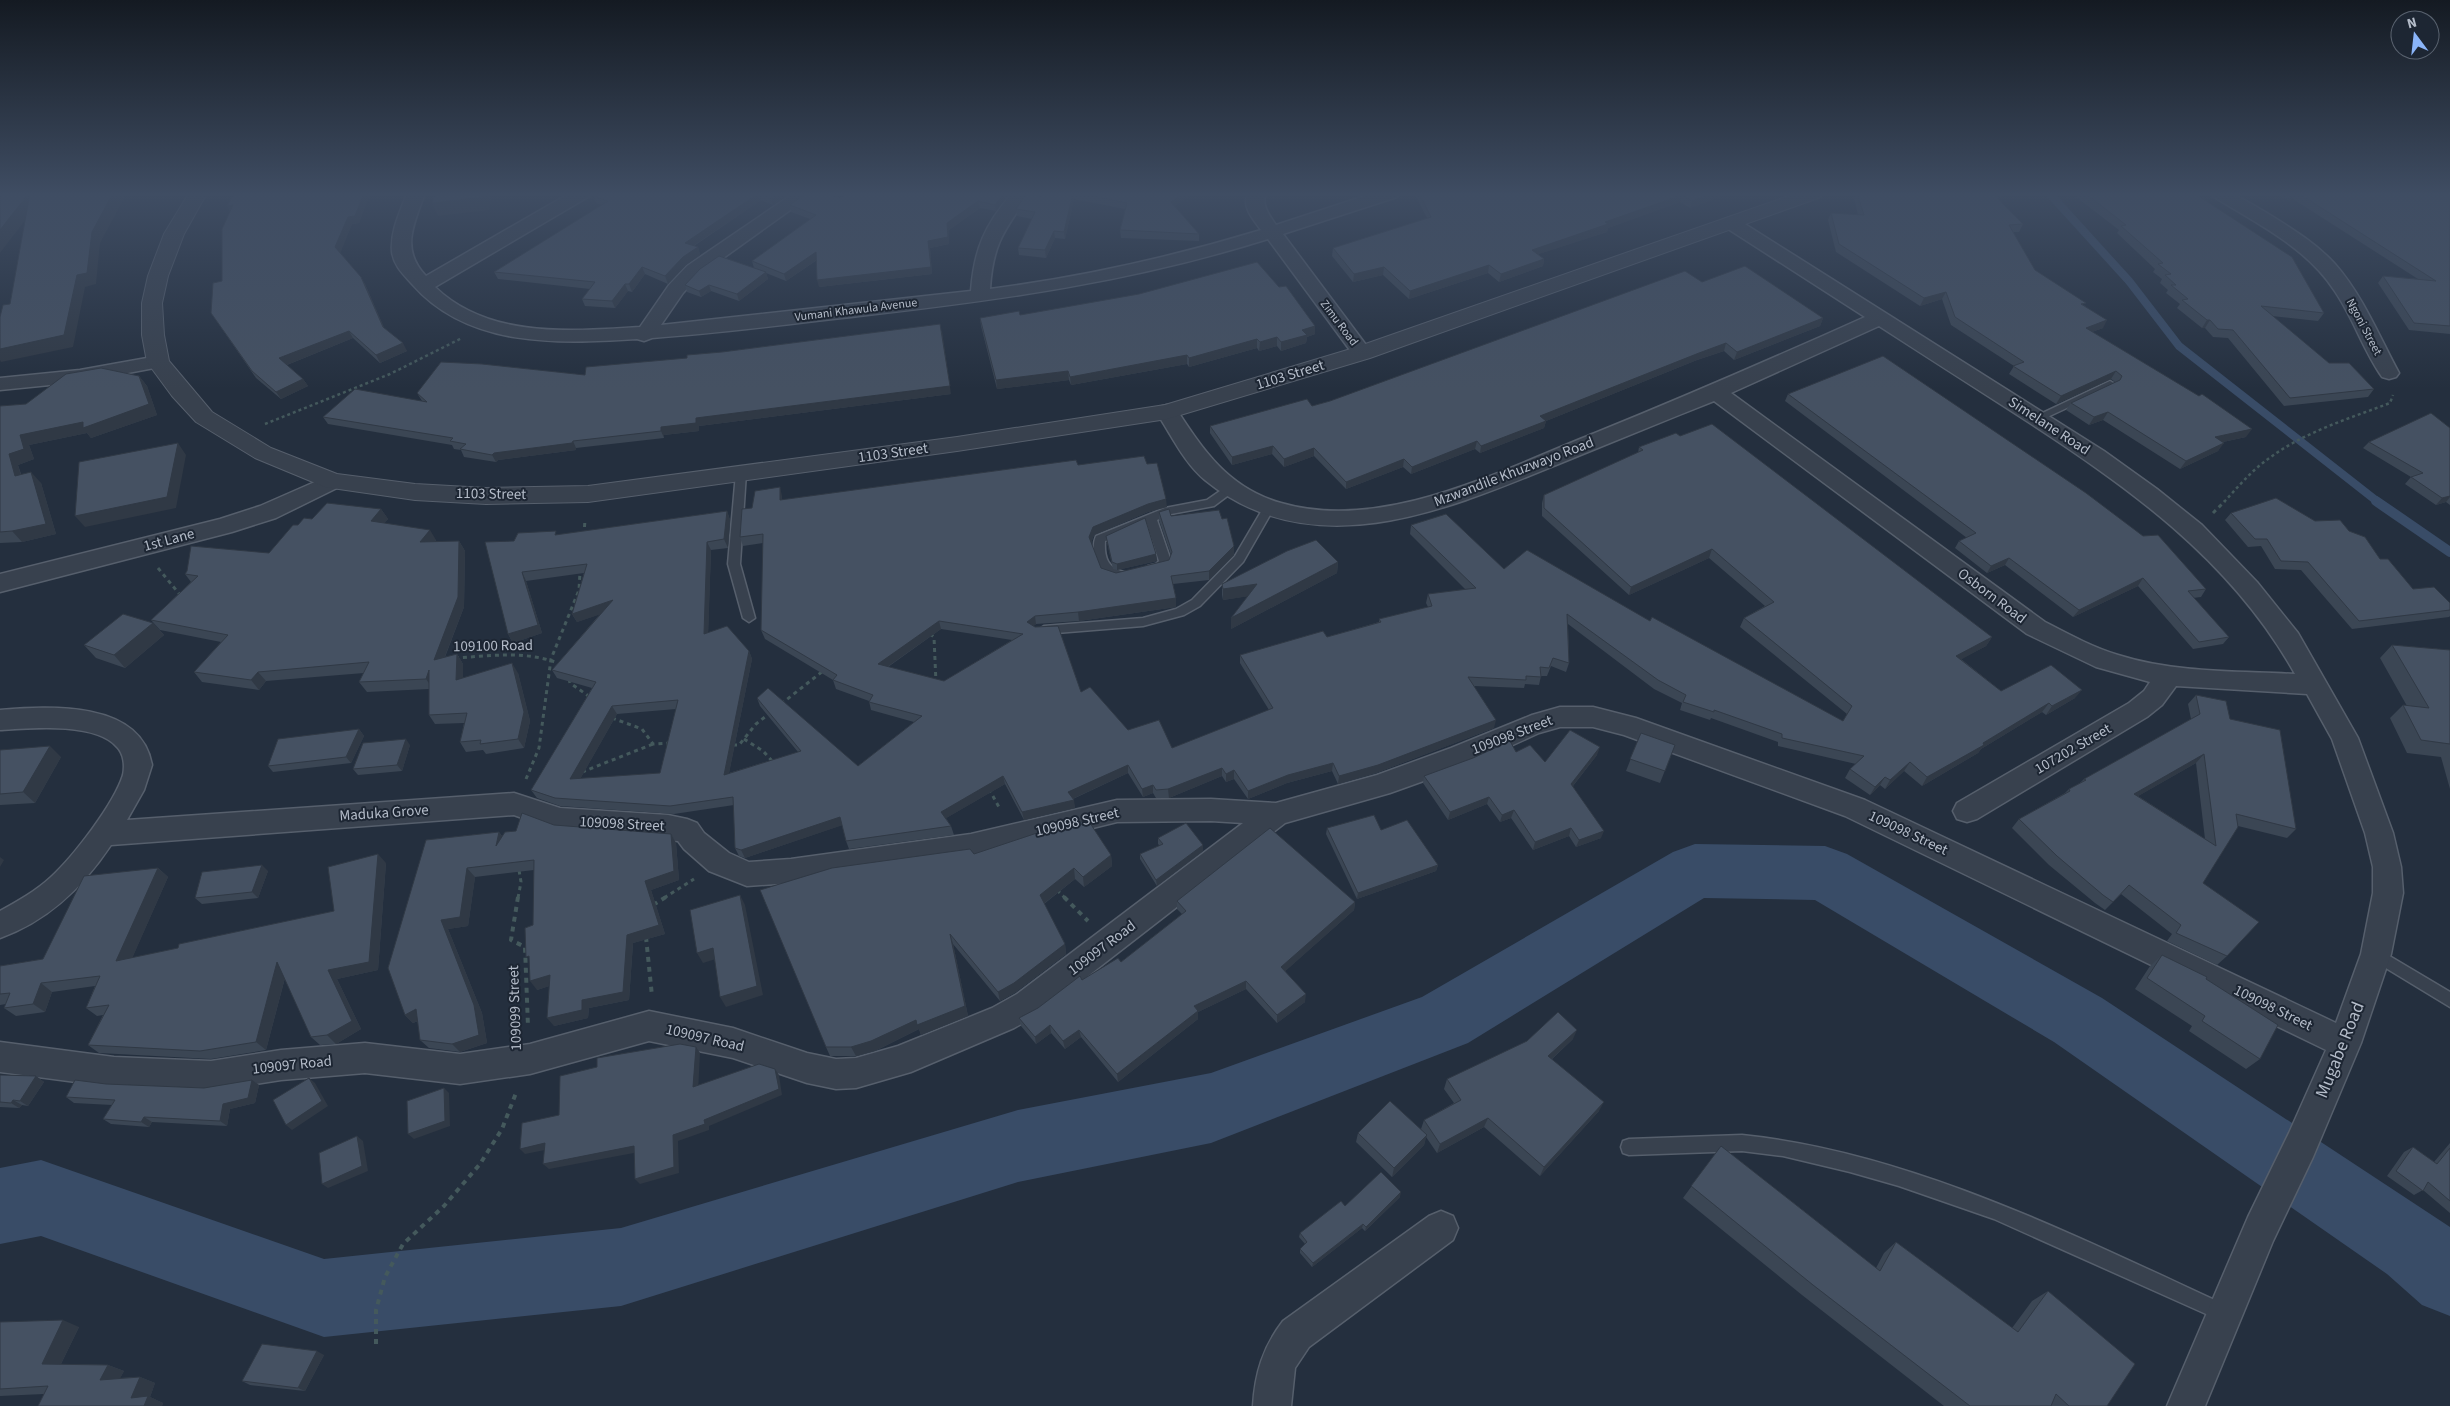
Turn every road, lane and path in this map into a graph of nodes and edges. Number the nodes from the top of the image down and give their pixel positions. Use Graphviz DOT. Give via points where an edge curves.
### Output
graph roads {
  1 [pos="165,259"];
  2 [pos="404,259"];
  3 [pos="471,259"];
  4 [pos="710,259"];
  5 [pos="984,259"];
  6 [pos="1172,259"];
  7 [pos="1291,259"];
  8 [pos="1629,259"];
  9 [pos="1787,259"];
  10 [pos="2318,259"];
  11 [pos="424,286"];
  12 [pos="980,295"];
  13 [pos="1880,318"];
  14 [pos="487,324"];
  15 [pos="644,335"];
  16 [pos="1362,352"];
  17 [pos="158,362"];
  18 [pos="2389,373"];
  19 [pos="0,384"];
  20 [pos="2110,384"];
  21 [pos="1716,392"];
  22 [pos="1167,412"];
  23 [pos="2037,418"];
  24 [pos="236,437"];
  25 [pos="741,473"];
  26 [pos="333,482"];
  27 [pos="1230,488"];
  28 [pos="588,494"];
  29 [pos="1270,508"];
  30 [pos="1151,518"];
  31 [pos="2194,530"];
  32 [pos="583,542"];
  33 [pos="141,548"];
  34 [pos="580,570"];
  35 [pos="0,583"];
  36 [pos="182,596"];
  37 [pos="749,618"];
  38 [pos="1036,630"];
  39 [pos="926,632"];
  40 [pos="451,658"];
  41 [pos="551,659"];
  42 [pos="829,665"];
  43 [pos="566,668"];
  44 [pos="568,675"];
  45 [pos="2169,676"];
  46 [pos="2316,685"];
  47 [pos="936,690"];
  48 [pos="596,701"];
  49 [pos="778,706"];
  50 [pos="606,712"];
  51 [pos="771,712"];
  52 [pos="0,720"];
  53 [pos="744,738"];
  54 [pos="675,743"];
  55 [pos="653,744"];
  56 [pos="730,745"];
  57 [pos="776,765"];
  58 [pos="580,773"];
  59 [pos="989,785"];
  60 [pos="514,804"];
  61 [pos="1967,810"];
  62 [pos="1276,814"];
  63 [pos="103,834"];
  64 [pos="1016,836"];
  65 [pos="719,862"];
  66 [pos="519,866"];
  67 [pos="1054,887"];
  68 [pos="646,909"];
  69 [pos="0,926"];
  70 [pos="646,927"];
  71 [pos="1109,944"];
  72 [pos="2376,954"];
  73 [pos="2450,1000"];
  74 [pos="649,1026"];
  75 [pos="2345,1042"];
  76 [pos="0,1057"];
  77 [pos="530,1059"];
  78 [pos="1629,1147"];
  79 [pos="1441,1228"];
  80 [pos="2224,1313"];
  81 [pos="376,1344"];
  82 [pos="1272,1406"];
  83 [pos="2186,1406"];
  1 -- 17 [label="street, 1103 Street" via="152,303 152,335"];
  2 -- 11 [label="street, Vumani Khawula Avenue"];
  3 -- 11 [label="street"];
  4 -- 15 [label="street" via="676,289"];
  5 -- 12 [label="street"];
  6 -- 12 [label="street, Vumani Khawula Avenue" via="1115,274"];
  7 -- 16 [label="street, Zimu Road"];
  8 -- 16 [label="street, 1103 Street"];
  9 -- 13 [label="street, Simelane Road"];
  10 -- 18 [label="street, Ngoni Street" via="2343,288"];
  11 -- 14 [label="street, Vumani Khawula Avenue" via="445,307"];
  12 -- 15 [label="street, Vumani Khawula Avenue"];
  13 -- 21 [label="street, Mzwandile Khuzwayo Road"];
  13 -- 23 [label="street, Simelane Road"];
  14 -- 15 [label="street, Vumani Khawula Avenue" via="518,332 563,336"];
  14 -- 24 [label="path" via="404,370 331,396"];
  16 -- 22 [label="street, 1103 Street"];
  17 -- 19 [label="street" via="80,376"];
  17 -- 24 [label="street, 1103 Street" via="204,417"];
  18 -- 31 [label="path" via="2394,392 2390,403 2283,448 2266,460"];
  20 -- 23 [label="lane"];
  21 -- 29 [label="street, Mzwandile Khuzwayo Road" via="1430,505 1384,516 1344,519 1306,517"];
  21 -- 45 [label="street, Osborn Road" via="2036,628 2082,652 2129,668"];
  22 -- 25 [label="street, 1103 Street"];
  22 -- 27 [label="street, Mzwandile Khuzwayo Road" via="1210,472"];
  23 -- 31 [label="street, Simelane Road" via="2149,494"];
  24 -- 26 [label="street, 1103 Street" via="263,453"];
  25 -- 28 [label="street, 1103 Street"];
  25 -- 37 [label="lane" via="734,564"];
  26 -- 28 [label="street, 1103 Street" via="486,496"];
  26 -- 33 [label="street, 1st Lane" via="268,512"];
  27 -- 29 [label="street, Mzwandile Khuzwayo Road"];
  27 -- 30 [label="lane" via="1210,503"];
  28 -- 32 [label="path"];
  29 -- 38 [label="lane" via="1239,559 1196,603 1180,612 1144,622"];
  30 -- 30 [label="lane" via="1165,561 1160,568 1116,576 1106,572 1098,545 1100,539"];
  31 -- 46 [label="street, Simelane Road" via="2289,640"];
  33 -- 35 [label="street, 1st Lane"];
  33 -- 36 [label="path"];
  34 -- 41 [label="path" via="579,590"];
  39 -- 47 [label="path" via="934,637"];
  40 -- 41 [label="path, 109100 Road" via="529,655"];
  41 -- 43 [label="path, 109100 Road"];
  41 -- 60 [label="path" via="539,748"];
  42 -- 49 [label="path"];
  44 -- 48 [label="path" via="570,683"];
  45 -- 46 [label="street, Osborn Road"];
  45 -- 61 [label="street, 107202 Street" via="2153,698 2138,710"];
  46 -- 72 [label="street, Mugabe Road" via="2345,738 2379,833 2387,867 2388,894"];
  50 -- 55 [label="path" via="610,718 642,729"];
  51 -- 53 [label="path"];
  52 -- 63 [label="street" via="75,719 109,727 128,739 138,766 131,789"];
  53 -- 56 [label="path" via="739,745"];
  53 -- 57 [label="path"];
  54 -- 55 [label="path"];
  55 -- 58 [label="path"];
  59 -- 64 [label="path" via="989,792"];
  60 -- 63 [label="street, Maduka Grove"];
  60 -- 65 [label="street, 109098 Street" via="560,820 687,831"];
  62 -- 64 [label="street, 109098 Street" via="1211,810 1117,811"];
  62 -- 71 [label="street, 109097 Road"];
  62 -- 75 [label="street, 109098 Street" via="1380,785 1461,756 1532,725 1560,717 1593,717 1627,725 1855,808"];
  63 -- 69 [label="street" via="68,879 23,914"];
  64 -- 65 [label="street, 109098 Street" via="971,846 791,871 747,874"];
  65 -- 68 [label="path"];
  66 -- 77 [label="path, 109099 Street" via="521,882 511,940 525,947"];
  67 -- 71 [label="path"];
  70 -- 74 [label="path" via="646,954 652,989"];
  71 -- 74 [label="street, 109097 Road" via="1028,1004 1003,1018 900,1061 856,1073 836,1074 807,1068 732,1043"];
  72 -- 73 [label="lane"];
  72 -- 75 [label="street, Mugabe Road"];
  74 -- 77 [label="street, 109097 Road"];
  75 -- 80 [label="street, Mugabe Road"];
  76 -- 77 [label="street, 109097 Road" via="114,1072 211,1076 281,1065 364,1058 460,1069"];
  77 -- 81 [label="path, 109099 Street" via="502,1128 480,1164 444,1206 402,1244 385,1277 376,1310"];
  78 -- 80 [label="lane" via="1742,1143 1821,1157 1899,1177 2036,1228"];
  79 -- 82 [label="street" via="1296,1334 1280,1353 1273,1375"];
  80 -- 83 [label="street, Mugabe Road"];
}
